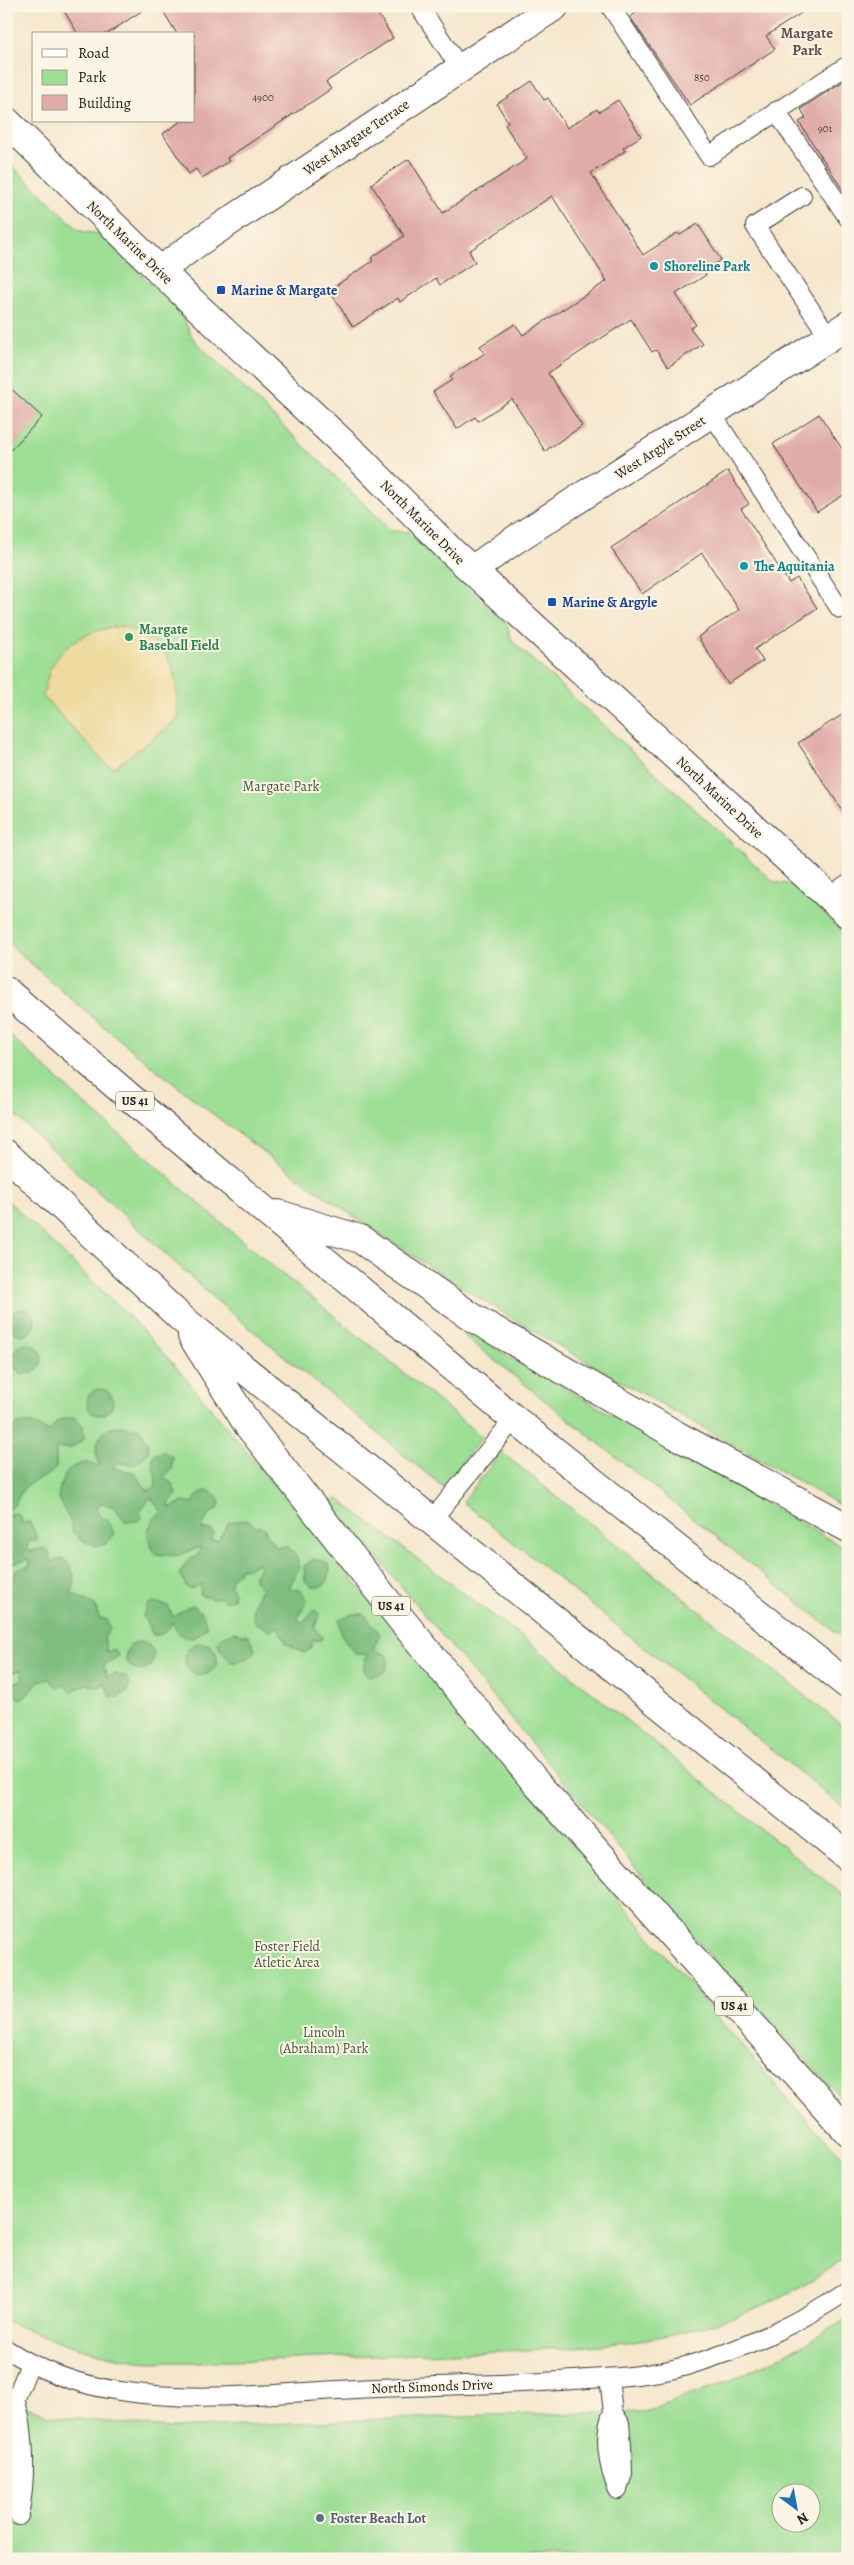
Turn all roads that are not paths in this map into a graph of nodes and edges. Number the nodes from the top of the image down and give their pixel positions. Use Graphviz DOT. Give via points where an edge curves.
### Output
graph roads {
  1 [pos="419,6"];
  2 [pos="554,6"];
  3 [pos="610,6"];
  4 [pos="848,65"];
  5 [pos="460,68"];
  6 [pos="776,111"];
  7 [pos="6,121"];
  8 [pos="802,196"];
  9 [pos="848,218"];
  10 [pos="159,271"];
  11 [pos="838,331"];
  12 [pos="712,414"];
  13 [pos="472,570"];
  14 [pos="848,604"];
  15 [pos="843,901"];
  16 [pos="6,991"];
  17 [pos="6,1154"];
  18 [pos="265,1209"];
  19 [pos="181,1318"];
  20 [pos="514,1419"];
  21 [pos="431,1521"];
  22 [pos="848,1528"];
  23 [pos="848,1686"];
  24 [pos="848,1857"];
  25 [pos="848,2132"];
  26 [pos="848,2290"];
  27 [pos="6,2349"];
  28 [pos="30,2364"];
  29 [pos="609,2378"];
  30 [pos="16,2402"];
  31 [pos="613,2412"];
  1 -- 5 [label="lane"];
  2 -- 5 [label="main road, West Margate Terrace"];
  3 -- 6 [label="lane" via="709,156"];
  4 -- 6 [label="lane"];
  5 -- 10 [label="main road, West Margate Terrace"];
  6 -- 9 [label="lane"];
  7 -- 10 [label="main road, North Marine Drive"];
  8 -- 11 [label="lane" via="755,226"];
  10 -- 13 [label="main road, North Marine Drive" via="360,459"];
  11 -- 12 [label="main road, West Argyle Street"];
  12 -- 13 [label="main road, West Argyle Street"];
  12 -- 14 [label="lane" via="840,609"];
  13 -- 15 [label="main road, North Marine Drive"];
  16 -- 18 [label="main road, US 41"];
  17 -- 19 [label="main road, US 41"];
  18 -- 20 [label="main road"];
  18 -- 22 [label="main road, US 41" via="360,1239 475,1319 676,1435"];
  19 -- 21 [label="main road"];
  19 -- 25 [label="main road, US 41" via="248,1425 406,1626 537,1784"];
  20 -- 21 [label="lane"];
  20 -- 23 [label="main road"];
  21 -- 24 [label="main road"];
  26 -- 29 [label="lane, North Simonds Drive" via="799,2319 728,2352 678,2368"];
  27 -- 28 [label="lane, North Simonds Drive"];
  28 -- 29 [label="lane, North Simonds Drive" via="99,2388 172,2396"];
  28 -- 30 [label="lane"];
  29 -- 31 [label="lane"];
  30 -- 30 [label="lane" via="8,2417 11,2488 18,2516 24,2487 21,2416"];
}
